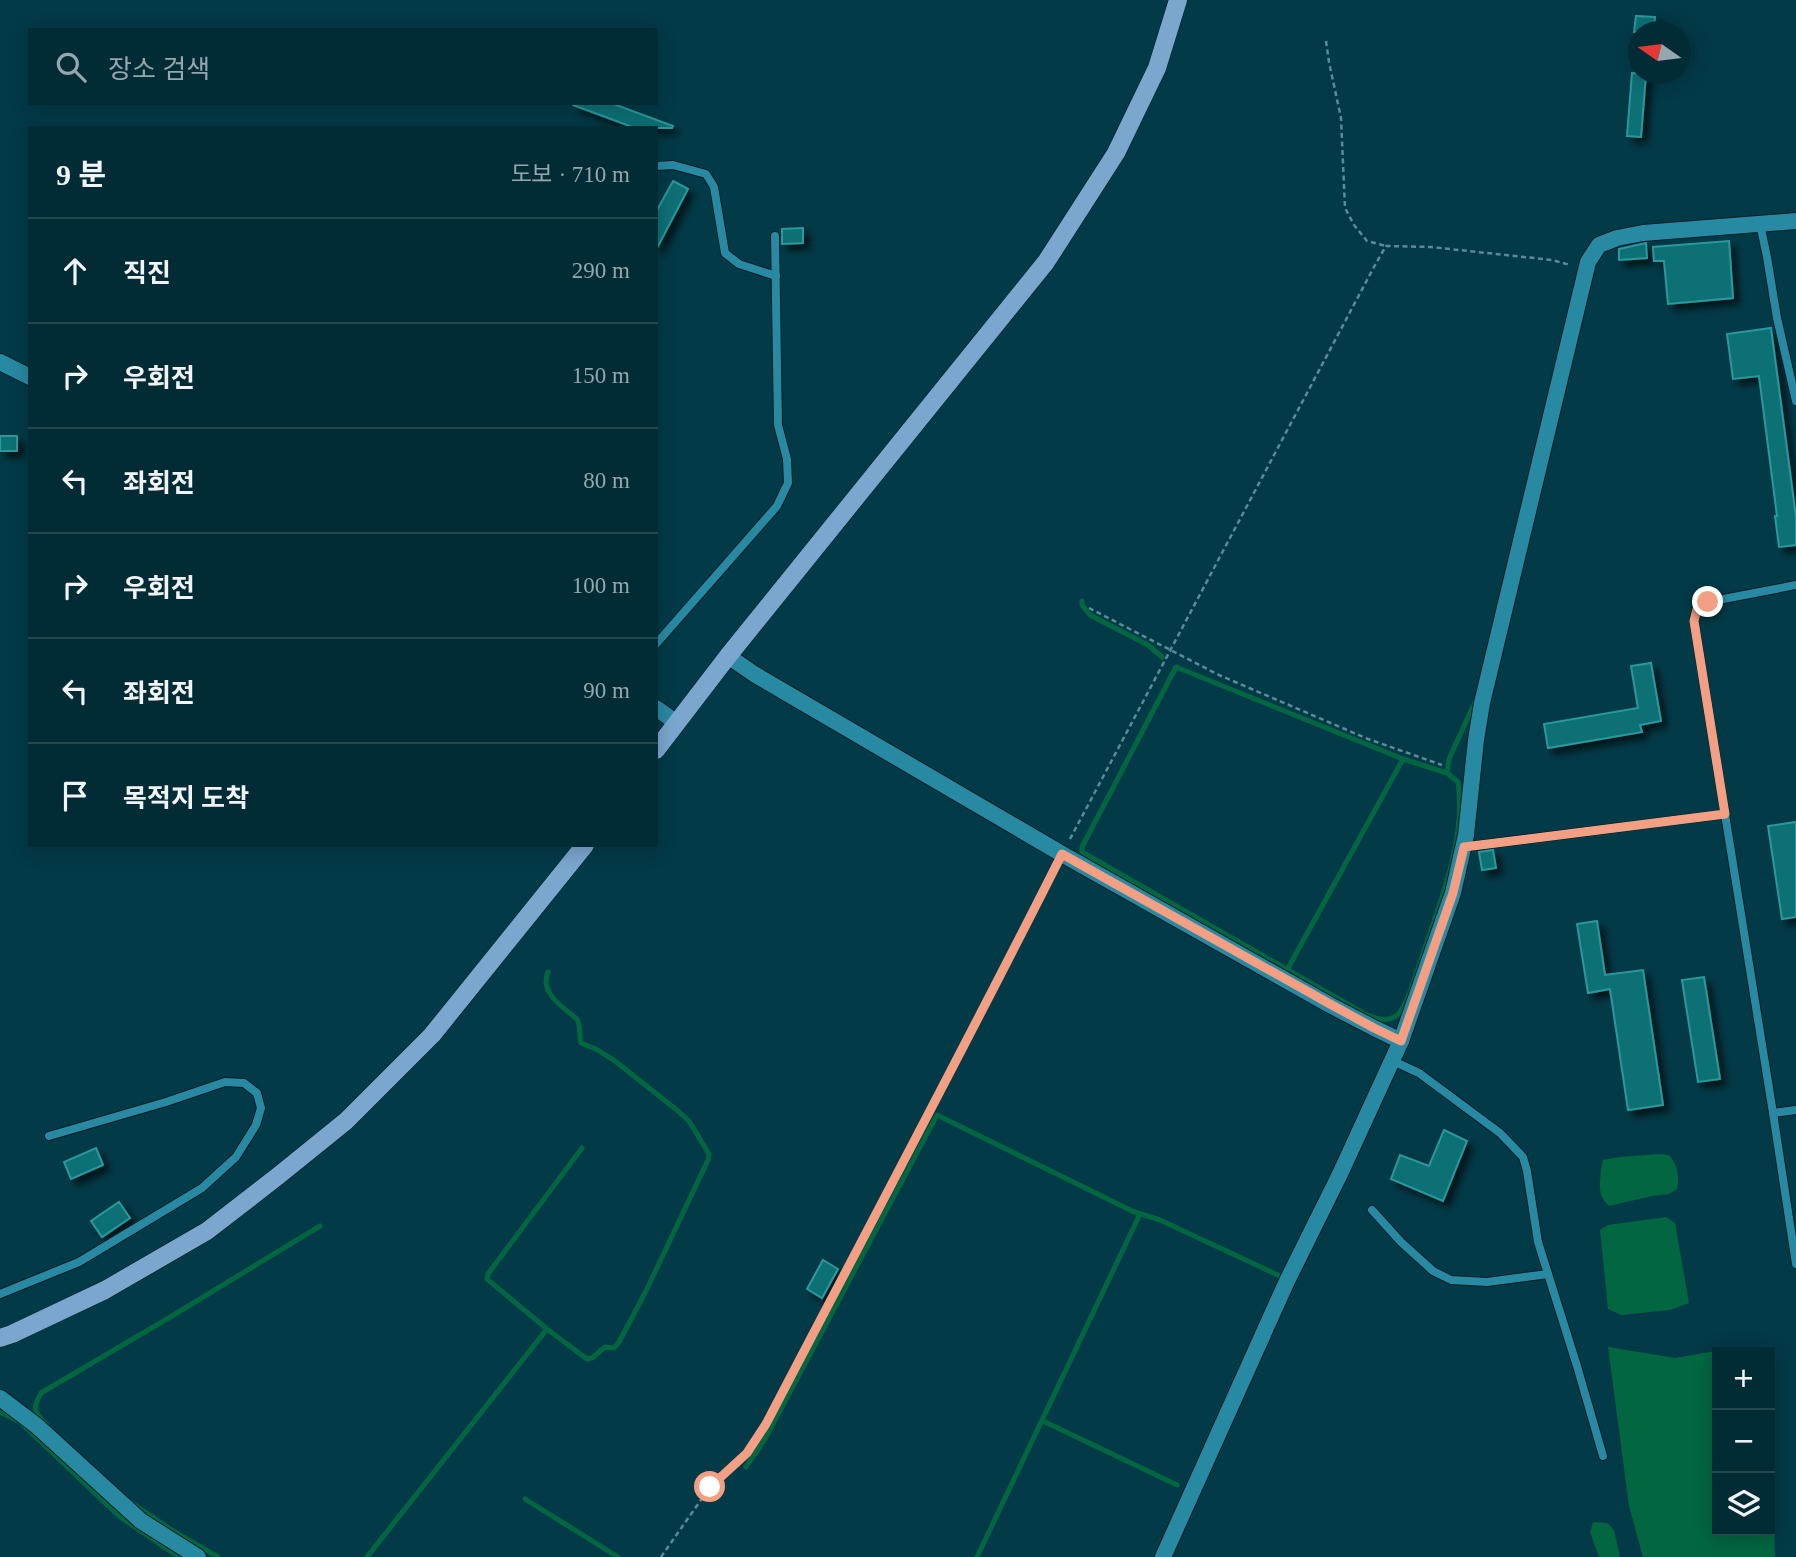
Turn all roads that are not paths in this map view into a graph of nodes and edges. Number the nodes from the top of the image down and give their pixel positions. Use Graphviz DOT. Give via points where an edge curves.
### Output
graph roads {
  1 [pos="1178,0"];
  2 [pos="658,166"];
  3 [pos="1796,221"];
  4 [pos="1760,224"];
  5 [pos="775,236"];
  6 [pos="776,276"];
  7 [pos="0,362"];
  8 [pos="28,376"];
  9 [pos="1796,401"];
  10 [pos="1796,585"];
  11 [pos="658,642"];
  12 [pos="728,656"];
  13 [pos="658,709"];
  14 [pos="677,723"];
  15 [pos="658,747"];
  16 [pos="1725,814"];
  17 [pos="582,847"];
  18 [pos="1464,847"];
  19 [pos="1401,1041"];
  20 [pos="1393,1061"];
  21 [pos="1796,1110"];
  22 [pos="1773,1113"];
  23 [pos="49,1136"];
  24 [pos="1372,1210"];
  25 [pos="1796,1264"];
  26 [pos="1548,1274"];
  27 [pos="0,1294"];
  28 [pos="0,1338"];
  29 [pos="0,1398"];
  30 [pos="1603,1456"];
  31 [pos="198,1557"];
  32 [pos="1163,1557"];
  1 -- 12 [label="main road" via="1157,68 1116,153 1045,262"];
  2 -- 6 [label="lane" via="706,174 715,187 725,253 739,264"];
  3 -- 4 [label="street"];
  4 -- 9 [label="lane"];
  4 -- 18 [label="street" via="1617,238 1599,245 1588,262 1482,703"];
  5 -- 6 [label="lane"];
  6 -- 11 [label="lane" via="778,425 788,483 777,506"];
  7 -- 8 [label="street"];
  10 -- 16 [label="lane" via="1708,602 1697,609 1694,621"];
  12 -- 14 [label="main road"];
  12 -- 19 [label="street" via="1062,854"];
  13 -- 14 [label="street"];
  14 -- 15 [label="main road"];
  16 -- 18 [label="lane"];
  16 -- 22 [label="lane"];
  17 -- 28 [label="main road" via="432,1035 346,1121 207,1231 105,1290"];
  18 -- 19 [label="street" via="1453,893"];
  19 -- 20 [label="street"];
  20 -- 26 [label="lane" via="1419,1073 1500,1133 1523,1157"];
  20 -- 32 [label="street" via="1287,1281"];
  21 -- 22 [label="lane"];
  22 -- 25 [label="lane"];
  23 -- 27 [label="lane" via="225,1082 244,1083 257,1093 261,1108 236,1157 202,1188 79,1262"];
  24 -- 26 [label="lane" via="1433,1271 1451,1280 1488,1282"];
  26 -- 30 [label="lane"];
  29 -- 31 [label="street" via="141,1521"];
}
